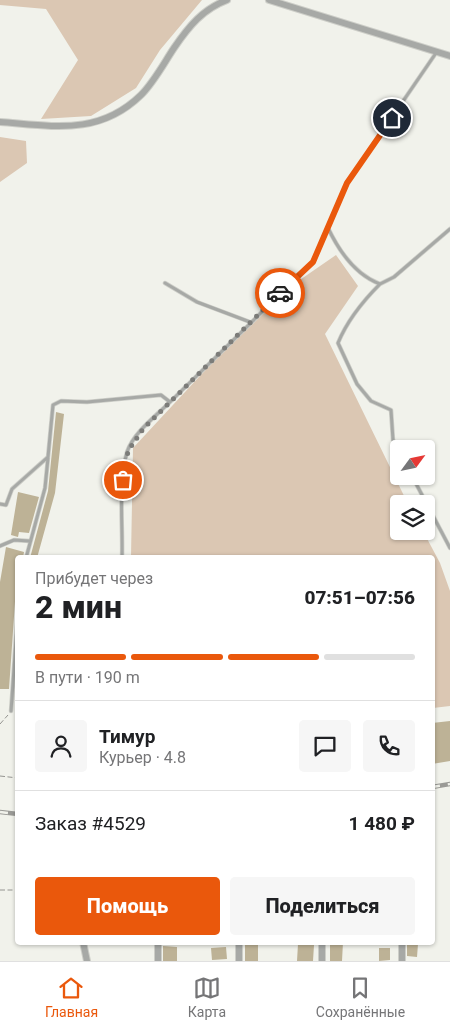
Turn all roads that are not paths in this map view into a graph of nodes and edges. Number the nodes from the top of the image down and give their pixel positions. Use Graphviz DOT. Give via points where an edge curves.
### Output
graph roads {
  1 [pos="226,0"];
  2 [pos="269,0"];
  3 [pos="437,52"];
  4 [pos="450,56"];
  5 [pos="0,122"];
  6 [pos="328,228"];
  7 [pos="450,229"];
  8 [pos="165,283"];
  9 [pos="380,284"];
  10 [pos="250,322"];
  11 [pos="170,402"];
  12 [pos="393,440"];
  13 [pos="48,457"];
  14 [pos="417,485"];
  15 [pos="0,504"];
  16 [pos="28,541"];
  17 [pos="0,546"];
  18 [pos="450,548"];
  19 [pos="26,555"];
  20 [pos="122,555"];
  21 [pos="15,654"];
  22 [pos="11,711"];
  23 [pos="83,945"];
  24 [pos="158,945"];
  25 [pos="239,945"];
  26 [pos="322,945"];
  27 [pos="402,945"];
  28 [pos="87,961"];
  29 [pos="158,961"];
  30 [pos="239,961"];
  31 [pos="322,961"];
  32 [pos="402,961"];
  1 -- 5 [label="street" via="211,6 190,25 142,94 121,111 93,124 80,126"];
  2 -- 3 [label="street"];
  3 -- 4 [label="street"];
  3 -- 6 [label="lane" via="347,183"];
  6 -- 9 [label="lane" via="337,247 360,273"];
  6 -- 10 [label="lane" via="313,262"];
  7 -- 9 [label="lane" via="394,277"];
  8 -- 10 [label="lane" via="197,302"];
  9 -- 12 [label="lane" via="344,329 338,343 357,384 371,401 391,410"];
  10 -- 11 [label="lane"];
  11 -- 13 [label="lane" via="161,395 87,402 61,401 53,405"];
  11 -- 20 [label="lane" via="143,429 128,451 123,480"];
  13 -- 15 [label="lane" via="12,489 6,505"];
  13 -- 16 [label="lane" via="44,488"];
  14 -- 18 [label="lane"];
  16 -- 17 [label="lane" via="14,540"];
  16 -- 19 [label="lane"];
  21 -- 22 [label="lane"];
  23 -- 28 [label="street"];
  24 -- 29 [label="street"];
  25 -- 30 [label="street"];
  26 -- 31 [label="street"];
  27 -- 32 [label="street"];
}
